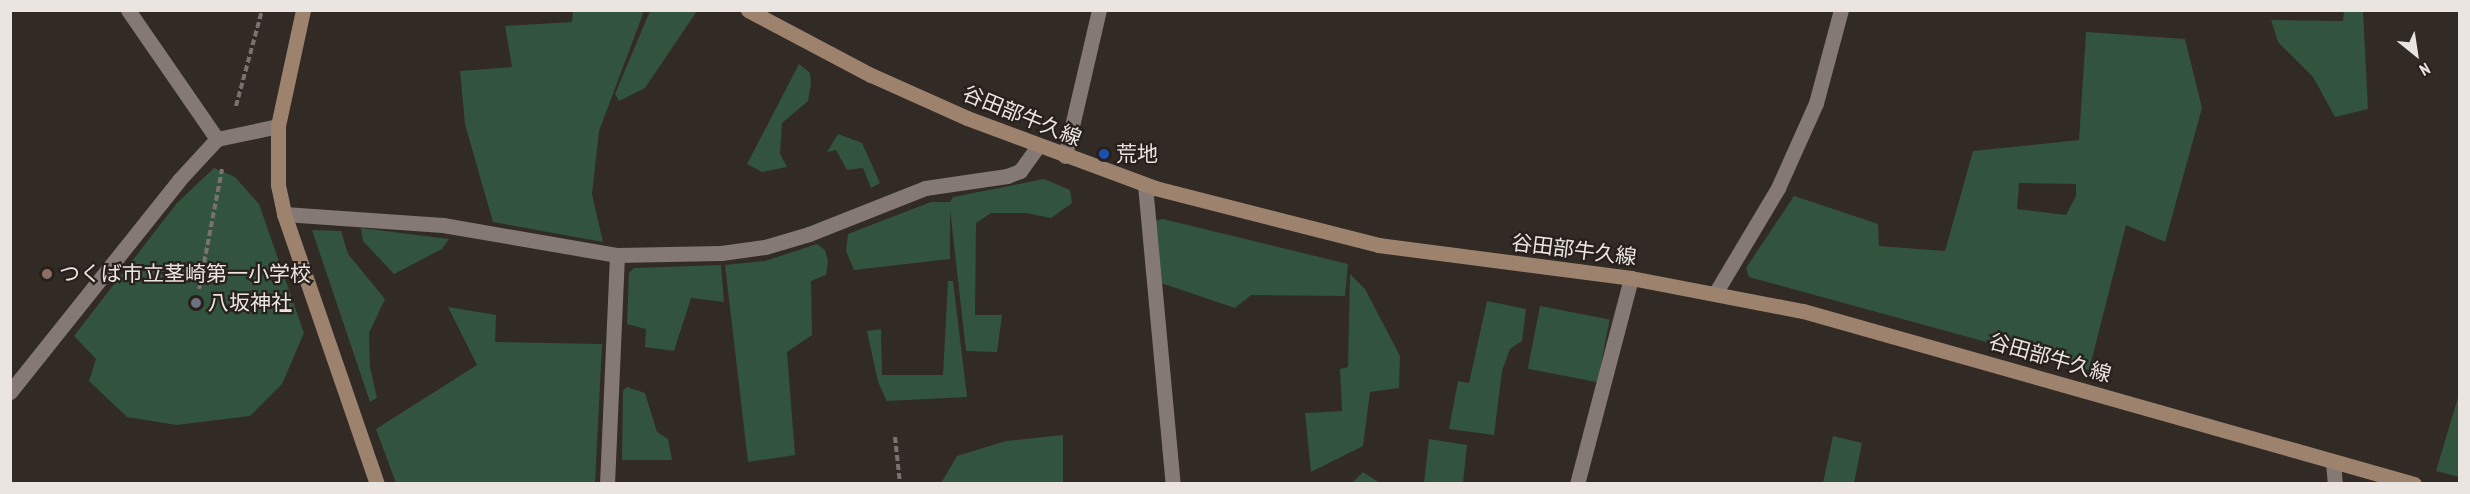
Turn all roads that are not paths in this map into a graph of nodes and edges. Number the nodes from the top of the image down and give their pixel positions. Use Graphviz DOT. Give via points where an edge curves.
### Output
graph roads {
  1 [pos="128,10"];
  2 [pos="303,10"];
  3 [pos="748,10"];
  4 [pos="1099,10"];
  5 [pos="1841,10"];
  6 [pos="278,126"];
  7 [pos="217,139"];
  8 [pos="1038,146"];
  9 [pos="1065,156"];
  10 [pos="1145,184"];
  11 [pos="284,214"];
  12 [pos="616,255"];
  13 [pos="1631,278"];
  14 [pos="1716,292"];
  15 [pos="10,392"];
  16 [pos="2333,462"];
  17 [pos="377,483"];
  18 [pos="607,483"];
  19 [pos="1173,483"];
  20 [pos="1577,483"];
  21 [pos="2335,483"];
  22 [pos="2414,483"];
  1 -- 7 [label="street"];
  2 -- 6 [label="main road"];
  3 -- 8 [label="main road, 谷田部牛久線" via="871,75"];
  4 -- 9 [label="street"];
  5 -- 14 [label="street" via="1816,103 1778,189"];
  6 -- 7 [label="street"];
  6 -- 11 [label="main road" via="275,155"];
  7 -- 15 [label="street" via="179,180"];
  8 -- 9 [label="main road, 谷田部牛久線"];
  8 -- 12 [label="street" via="1020,171 925,188 850,219 765,247 721,253"];
  9 -- 10 [label="main road, 谷田部牛久線"];
  10 -- 13 [label="main road, 谷田部牛久線" via="1378,245"];
  10 -- 19 [label="street"];
  11 -- 12 [label="street" via="443,225"];
  11 -- 17 [label="main road"];
  12 -- 18 [label="street"];
  13 -- 14 [label="main road, 谷田部牛久線"];
  13 -- 20 [label="street"];
  14 -- 16 [label="main road, 谷田部牛久線" via="1943,349"];
  16 -- 21 [label="street"];
  16 -- 22 [label="main road, 谷田部牛久線"];
}
